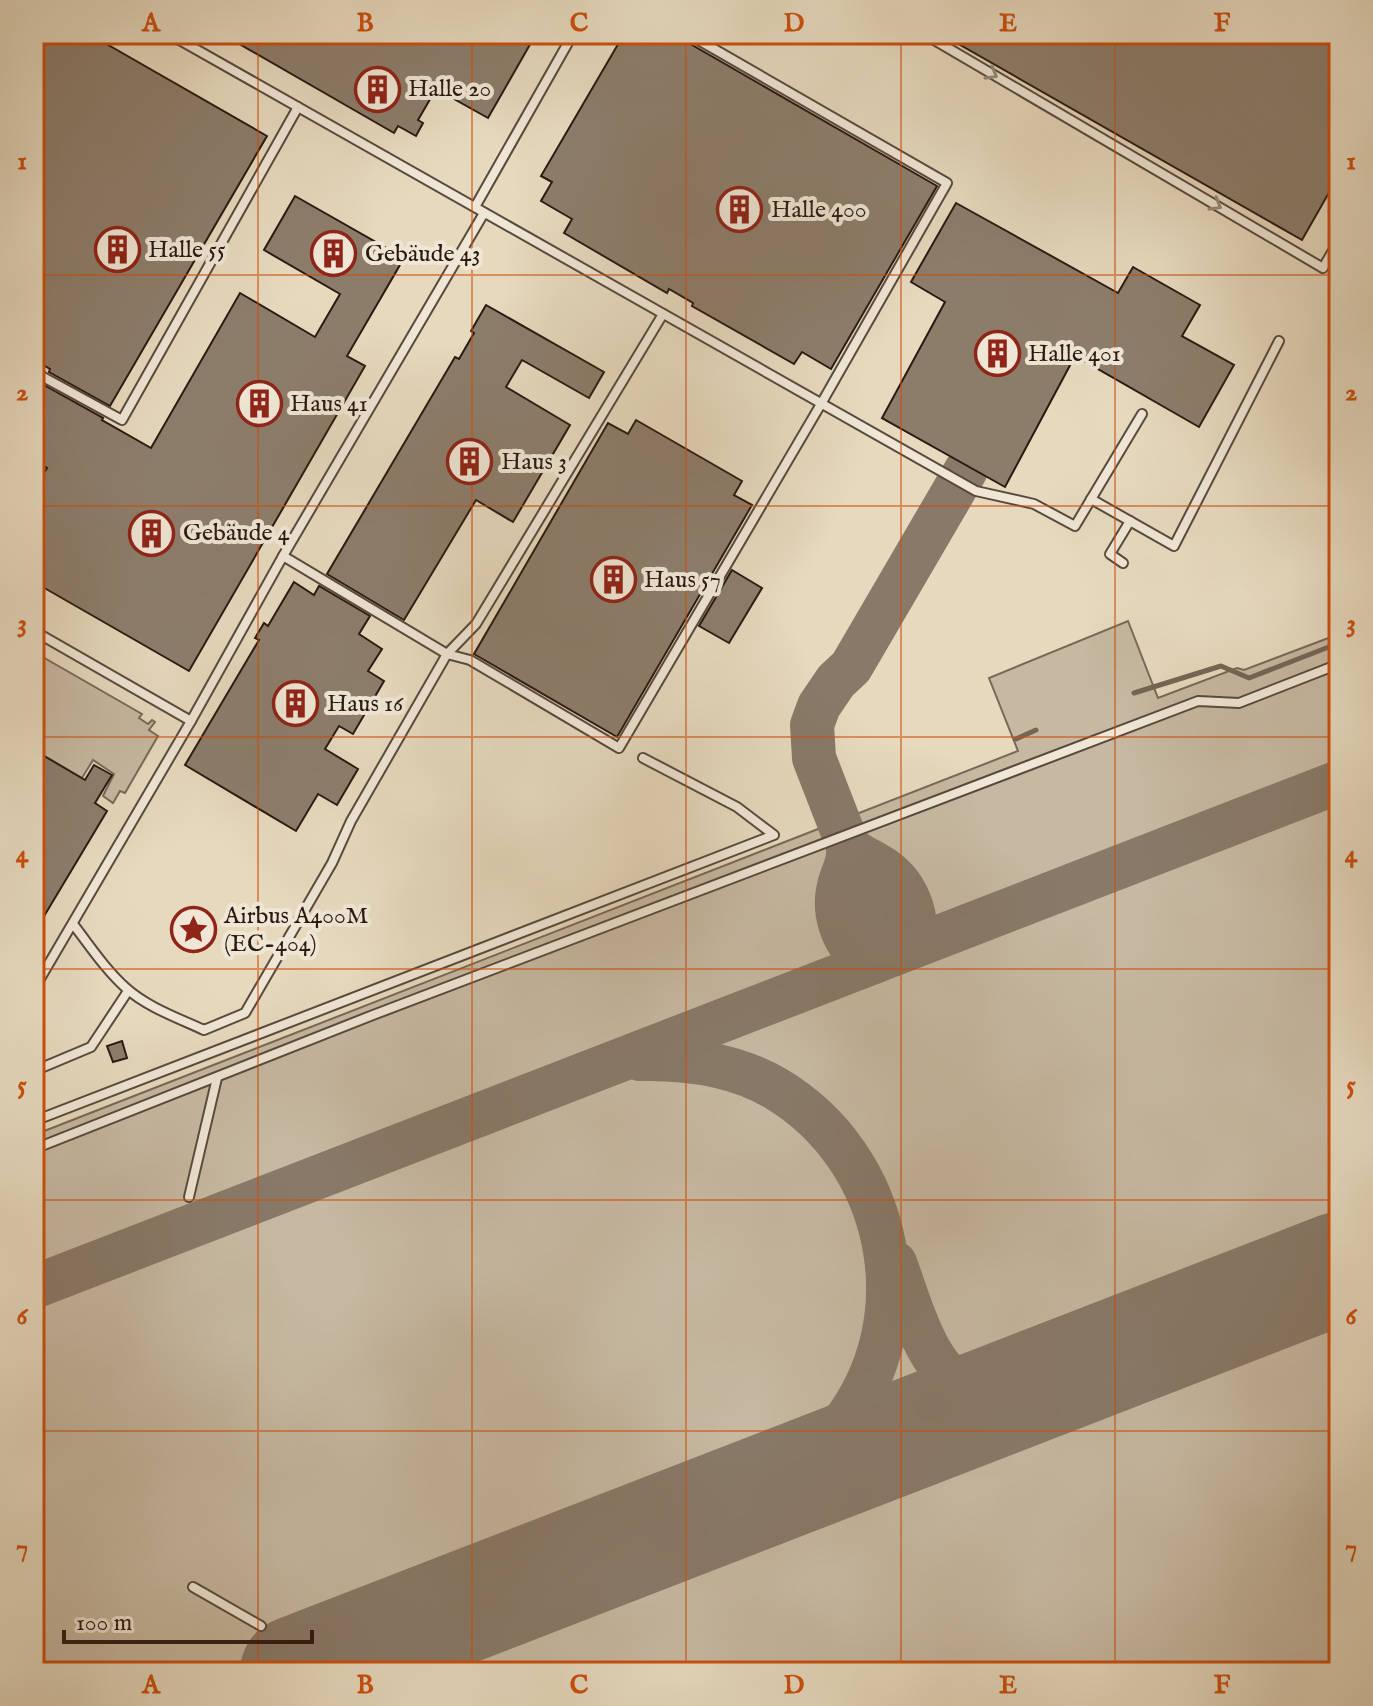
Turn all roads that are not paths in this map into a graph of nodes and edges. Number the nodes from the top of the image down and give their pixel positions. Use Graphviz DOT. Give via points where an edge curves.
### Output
graph roads {
  1 [pos="169,34"];
  2 [pos="573,34"];
  3 [pos="688,34"];
  4 [pos="924,34"];
  5 [pos="298,107"];
  6 [pos="475,207"];
  7 [pos="484,213"];
  8 [pos="1339,240"];
  9 [pos="663,314"];
  10 [pos="1279,341"];
  11 [pos="34,372"];
  12 [pos="821,404"];
  13 [pos="1142,414"];
  14 [pos="1091,499"];
  15 [pos="1130,521"];
  16 [pos="283,556"];
  17 [pos="1123,563"];
  18 [pos="34,631"];
  19 [pos="447,654"];
  20 [pos="1339,664"];
  21 [pos="191,721"];
  22 [pos="643,758"];
  23 [pos="73,924"];
  24 [pos="34,989"];
  25 [pos="128,991"];
  26 [pos="41,1068"];
  27 [pos="217,1078"];
  28 [pos="34,1121"];
  29 [pos="34,1149"];
  30 [pos="189,1197"];
  31 [pos="193,1587"];
  32 [pos="261,1626"];
  1 -- 5 [label="lane"];
  2 -- 6 [label="lane"];
  3 -- 12 [label="lane" via="947,183"];
  4 -- 8 [label="lane, one-way" via="1323,268"];
  5 -- 6 [label="lane"];
  5 -- 11 [label="lane" via="122,420"];
  6 -- 7 [label="lane"];
  7 -- 9 [label="lane"];
  7 -- 16 [label="lane"];
  9 -- 12 [label="lane"];
  9 -- 19 [label="lane" via="476,624"];
  10 -- 15 [label="lane" via="1174,546"];
  12 -- 14 [label="lane" via="976,491 1034,504 1075,526"];
  12 -- 19 [label="lane" via="619,748 470,660"];
  13 -- 14 [label="lane"];
  14 -- 15 [label="lane"];
  15 -- 17 [label="lane" via="1110,554"];
  16 -- 19 [label="lane"];
  16 -- 21 [label="lane"];
  18 -- 21 [label="lane"];
  19 -- 25 [label="lane" via="245,1013 204,1030"];
  20 -- 27 [label="lane" via="1239,703 1198,701"];
  21 -- 23 [label="lane"];
  22 -- 28 [label="lane" via="737,807 774,835"];
  23 -- 24 [label="lane"];
  23 -- 25 [label="lane"];
  25 -- 26 [label="lane" via="91,1047"];
  27 -- 29 [label="lane"];
  27 -- 30 [label="lane"];
  31 -- 32 [label="lane"];
}
